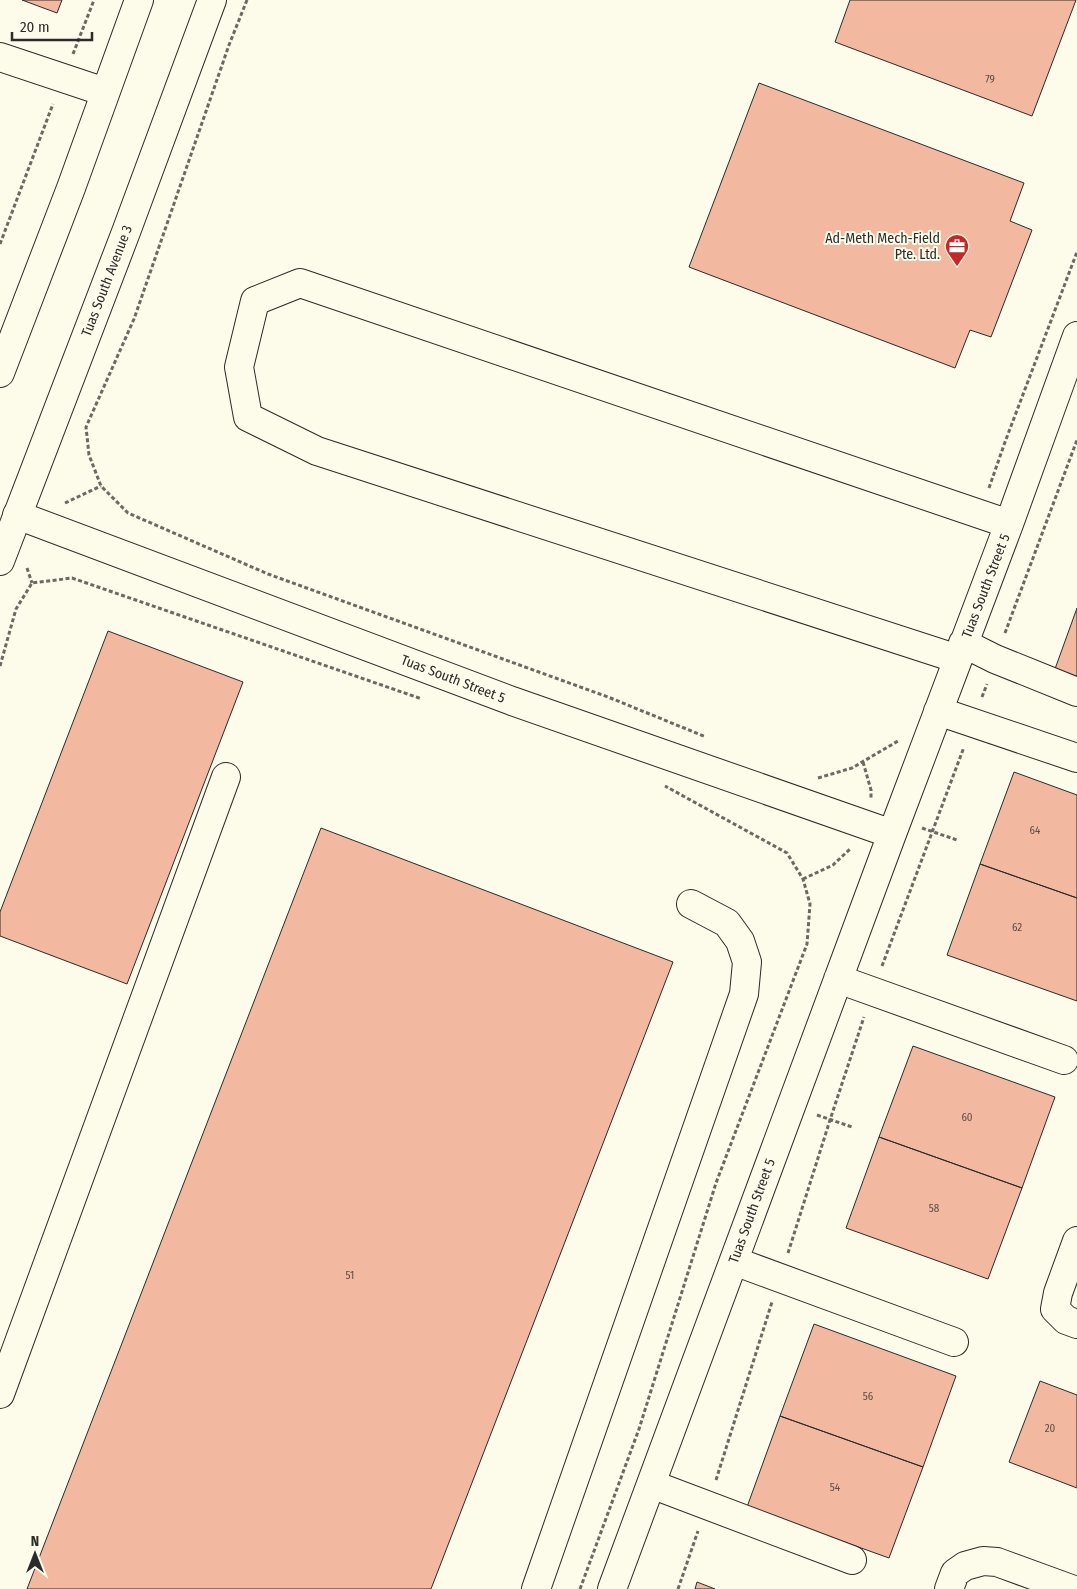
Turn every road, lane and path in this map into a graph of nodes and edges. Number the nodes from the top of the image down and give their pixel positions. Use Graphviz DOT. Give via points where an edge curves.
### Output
graph roads {
  1 [pos="94,0"];
  2 [pos="139,0"];
  3 [pos="212,0"];
  4 [pos="247,0"];
  5 [pos="0,57"];
  6 [pos="63,78"];
  7 [pos="105,92"];
  8 [pos="0,244"];
  9 [pos="1077,252"];
  10 [pos="1077,336"];
  11 [pos="0,373"];
  12 [pos="1069,382"];
  13 [pos="1077,440"];
  14 [pos="980,514"];
  15 [pos="17,515"];
  16 [pos="1009,524"];
  17 [pos="0,560"];
  18 [pos="961,651"];
  19 [pos="995,659"];
  20 [pos="0,666"];
  21 [pos="1077,692"];
  22 [pos="431,702"];
  23 [pos="938,711"];
  24 [pos="973,723"];
  25 [pos="709,739"];
  26 [pos="898,741"];
  27 [pos="1077,758"];
  28 [pos="226,777"];
  29 [pos="810,780"];
  30 [pos="663,784"];
  31 [pos="895,826"];
  32 [pos="932,832"];
  33 [pos="957,840"];
  34 [pos="690,904"];
  35 [pos="838,979"];
  36 [pos="873,992"];
  37 [pos="1064,1060"];
  38 [pos="791,1105"];
  39 [pos="830,1120"];
  40 [pos="852,1127"];
  41 [pos="1077,1241"];
  42 [pos="734,1261"];
  43 [pos="780,1278"];
  44 [pos="1077,1324"];
  45 [pos="954,1342"];
  46 [pos="0,1394"];
  47 [pos="650,1484"];
  48 [pos="707,1506"];
  49 [pos="852,1560"];
  50 [pos="536,1589"];
  51 [pos="580,1589"];
  52 [pos="612,1589"];
  53 [pos="678,1589"];
  54 [pos="949,1589"];
  55 [pos="1071,1589"];
  1 -- 6 [label="path"];
  2 -- 7 [label="street"];
  3 -- 15 [label="street, Tuas South Avenue 3"];
  4 -- 25 [label="path" via="134,319 86,427 89,455 101,486 128,513 268,574 608,697"];
  5 -- 6 [label="street"];
  6 -- 7 [label="street"];
  6 -- 8 [label="path"];
  7 -- 11 [label="street"];
  9 -- 14 [label="path"];
  10 -- 12 [label="street, Tuas South Street 5"];
  12 -- 16 [label="street, Tuas South Street 5"];
  13 -- 19 [label="path"];
  14 -- 16 [label="street"];
  14 -- 18 [label="street" via="300,283 255,301 238,368 248,417 317,450"];
  15 -- 17 [label="street, Tuas South Avenue 3"];
  15 -- 31 [label="street, Tuas South Street 5" via="512,701"];
  16 -- 18 [label="street, Tuas South Street 5"];
  18 -- 19 [label="street"];
  18 -- 23 [label="street, Tuas South Street 5"];
  19 -- 21 [label="street"];
  19 -- 24 [label="path"];
  20 -- 22 [label="path" via="16,609 32,583 72,578"];
  23 -- 24 [label="street"];
  23 -- 31 [label="street, Tuas South Street 5"];
  24 -- 27 [label="street"];
  24 -- 32 [label="path"];
  26 -- 29 [label="path" via="852,768"];
  28 -- 46 [label="street"];
  30 -- 51 [label="path" via="786,853 803,879 810,904 807,944 716,1183 639,1430"];
  31 -- 32 [label="path"];
  31 -- 35 [label="street, Tuas South Street 5"];
  32 -- 33 [label="path"];
  32 -- 36 [label="path"];
  34 -- 50 [label="street" via="727,923 740,941 746,962 744,994"];
  35 -- 36 [label="street"];
  35 -- 38 [label="street, Tuas South Street 5"];
  36 -- 37 [label="street"];
  36 -- 39 [label="path"];
  38 -- 39 [label="path"];
  38 -- 42 [label="street, Tuas South Street 5"];
  39 -- 40 [label="path"];
  39 -- 43 [label="path"];
  41 -- 44 [label="street" via="1055,1309 1066,1320"];
  42 -- 43 [label="street"];
  42 -- 47 [label="street, Tuas South Street 5"];
  43 -- 45 [label="street"];
  43 -- 48 [label="path"];
  47 -- 48 [label="street"];
  47 -- 52 [label="street, Tuas South Street 5"];
  48 -- 49 [label="street"];
  48 -- 53 [label="path"];
  54 -- 55 [label="street" via="955,1573 982,1561 997,1562"];
}
